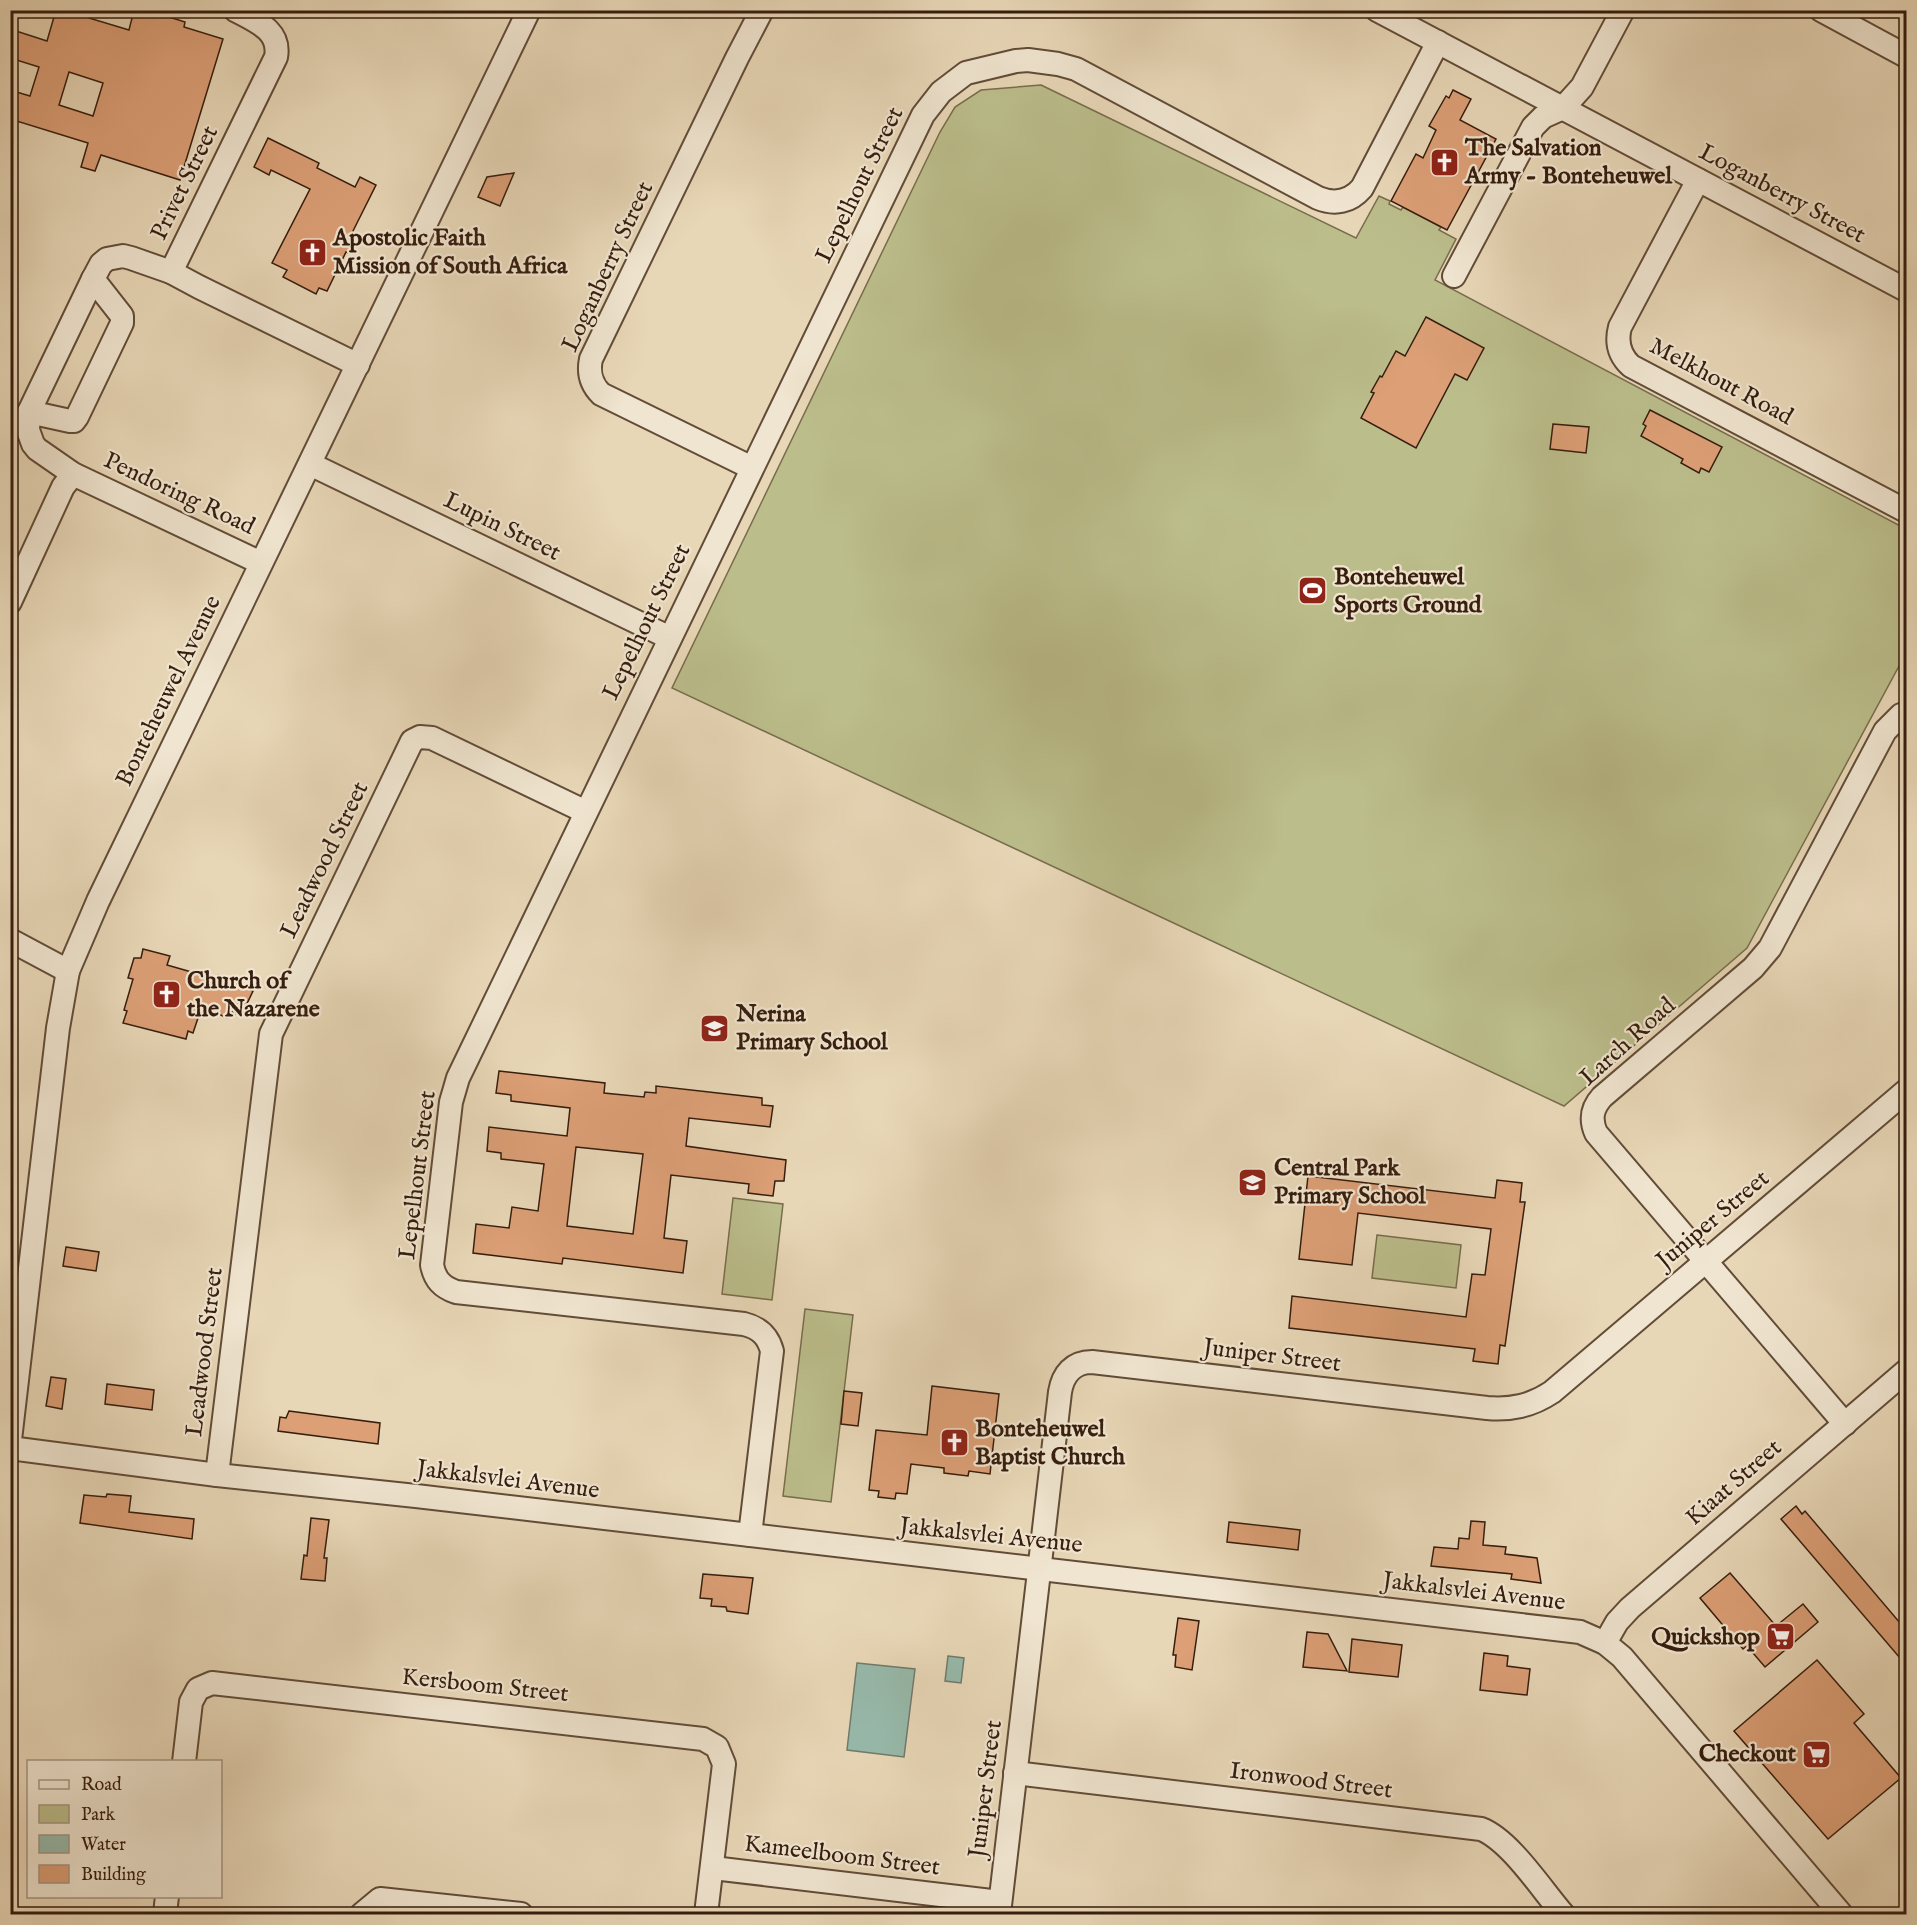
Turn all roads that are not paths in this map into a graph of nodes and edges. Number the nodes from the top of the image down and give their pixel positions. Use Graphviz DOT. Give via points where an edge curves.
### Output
graph roads {
  1 [pos="235,10"];
  2 [pos="529,10"];
  3 [pos="762,10"];
  4 [pos="1377,10"];
  5 [pos="1623,10"];
  6 [pos="1821,10"];
  7 [pos="1438,42"];
  8 [pos="1906,56"];
  9 [pos="1563,108"];
  10 [pos="1698,180"];
  11 [pos="171,272"];
  12 [pos="1454,276"];
  13 [pos="93,279"];
  14 [pos="1906,290"];
  15 [pos="358,365"];
  16 [pos="29,412"];
  17 [pos="310,464"];
  18 [pos="752,468"];
  19 [pos="73,474"];
  20 [pos="1906,511"];
  21 [pos="261,563"];
  22 [pos="10,602"];
  23 [pos="670,638"];
  24 [pos="1906,715"];
  25 [pos="586,812"];
  26 [pos="10,940"];
  27 [pos="68,971"];
  28 [pos="1906,1091"];
  29 [pos="1705,1262"];
  30 [pos="1906,1371"];
  31 [pos="1845,1424"];
  32 [pos="10,1440"];
  33 [pos="10,1448"];
  34 [pos="217,1475"];
  35 [pos="750,1535"];
  36 [pos="1039,1569"];
  37 [pos="1605,1643"];
  38 [pos="184,1760"];
  39 [pos="1015,1773"];
  40 [pos="712,1868"];
  41 [pos="167,1898"];
  42 [pos="999,1908"];
  43 [pos="165,1914"];
  44 [pos="362,1914"];
  45 [pos="521,1914"];
  46 [pos="706,1914"];
  47 [pos="1563,1914"];
  48 [pos="1841,1914"];
  1 -- 11 [label="street, Privet Street" via="269,30 277,44 276,57"];
  2 -- 15 [label="street, Bonteheuwel Avenue"];
  3 -- 18 [label="street, Loganberry Street" via="589,366 591,381 601,394"];
  4 -- 7 [label="street, Loganberry Street"];
  5 -- 9 [label="street" via="1582,87"];
  6 -- 8 [label="street"];
  7 -- 9 [label="street, Loganberry Street"];
  7 -- 18 [label="street, Lepelhout Street" via="1362,188 1340,202 1318,198 1076,69 1028,60 966,73 941,92 923,115"];
  9 -- 10 [label="street, Loganberry Street"];
  9 -- 12 [label="street" via="1533,127"];
  10 -- 14 [label="street, Loganberry Street"];
  10 -- 20 [label="street, Melkhout Road" via="1620,327 1622,355 1630,366"];
  11 -- 13 [label="street" via="131,258 114,257 101,264"];
  11 -- 15 [label="street, Privet Street"];
  13 -- 16 [label="street"];
  13 -- 16 [label="street" via="122,316 122,322 77,417 70,421"];
  15 -- 17 [label="street, Bonteheuwel Avenue"];
  16 -- 19 [label="street, Pendoring Road" via="27,430 33,444"];
  17 -- 21 [label="street, Bonteheuwel Avenue"];
  17 -- 23 [label="street, Lupin Street"];
  18 -- 23 [label="street, Lepelhout Street"];
  19 -- 21 [label="street, Pendoring Road"];
  19 -- 22 [label="street, Pendoring Road" via="63,487"];
  21 -- 27 [label="street, Bonteheuwel Avenue"];
  23 -- 25 [label="street, Lepelhout Street"];
  24 -- 29 [label="street, Larch Road" via="1885,731 1770,948 1753,968 1602,1097 1593,1110 1596,1133"];
  25 -- 34 [label="street, Leadwood Street" via="432,738 412,741 271,1034"];
  25 -- 35 [label="street, Lepelhout Street" via="455,1086 432,1265 442,1285 456,1292 744,1324 760,1330 772,1351"];
  26 -- 27 [label="street"];
  27 -- 32 [label="street, Bonteheuwel Avenue"];
  28 -- 29 [label="street, Juniper Street"];
  29 -- 31 [label="street, Larch Road"];
  29 -- 36 [label="street, Juniper Street" via="1551,1392 1512,1408 1463,1406 1092,1362 1076,1365 1061,1385"];
  30 -- 31 [label="street, Kiaat Street"];
  31 -- 37 [label="street, Kiaat Street" via="1630,1608"];
  33 -- 34 [label="street, Jakkalsvlei Avenue"];
  34 -- 35 [label="street, Jakkalsvlei Avenue"];
  35 -- 36 [label="street, Jakkalsvlei Avenue"];
  36 -- 37 [label="street, Jakkalsvlei Avenue" via="1552,1628 1589,1635"];
  36 -- 39 [label="street, Juniper Street"];
  37 -- 48 [label="street, Jakkalsvlei Avenue" via="1622,1657"];
  38 -- 40 [label="street, Kersboom Street" via="191,1702 198,1689 212,1683 696,1737 717,1747 724,1764"];
  39 -- 42 [label="street, Juniper Street"];
  39 -- 47 [label="street, Ironwood Street" via="1481,1828 1504,1843"];
  40 -- 42 [label="street, Kameelboom Street"];
  40 -- 46 [label="street, Kersboom Street"];
  41 -- 43 [label="street"];
  44 -- 45 [label="street" via="380,1899"];
}
